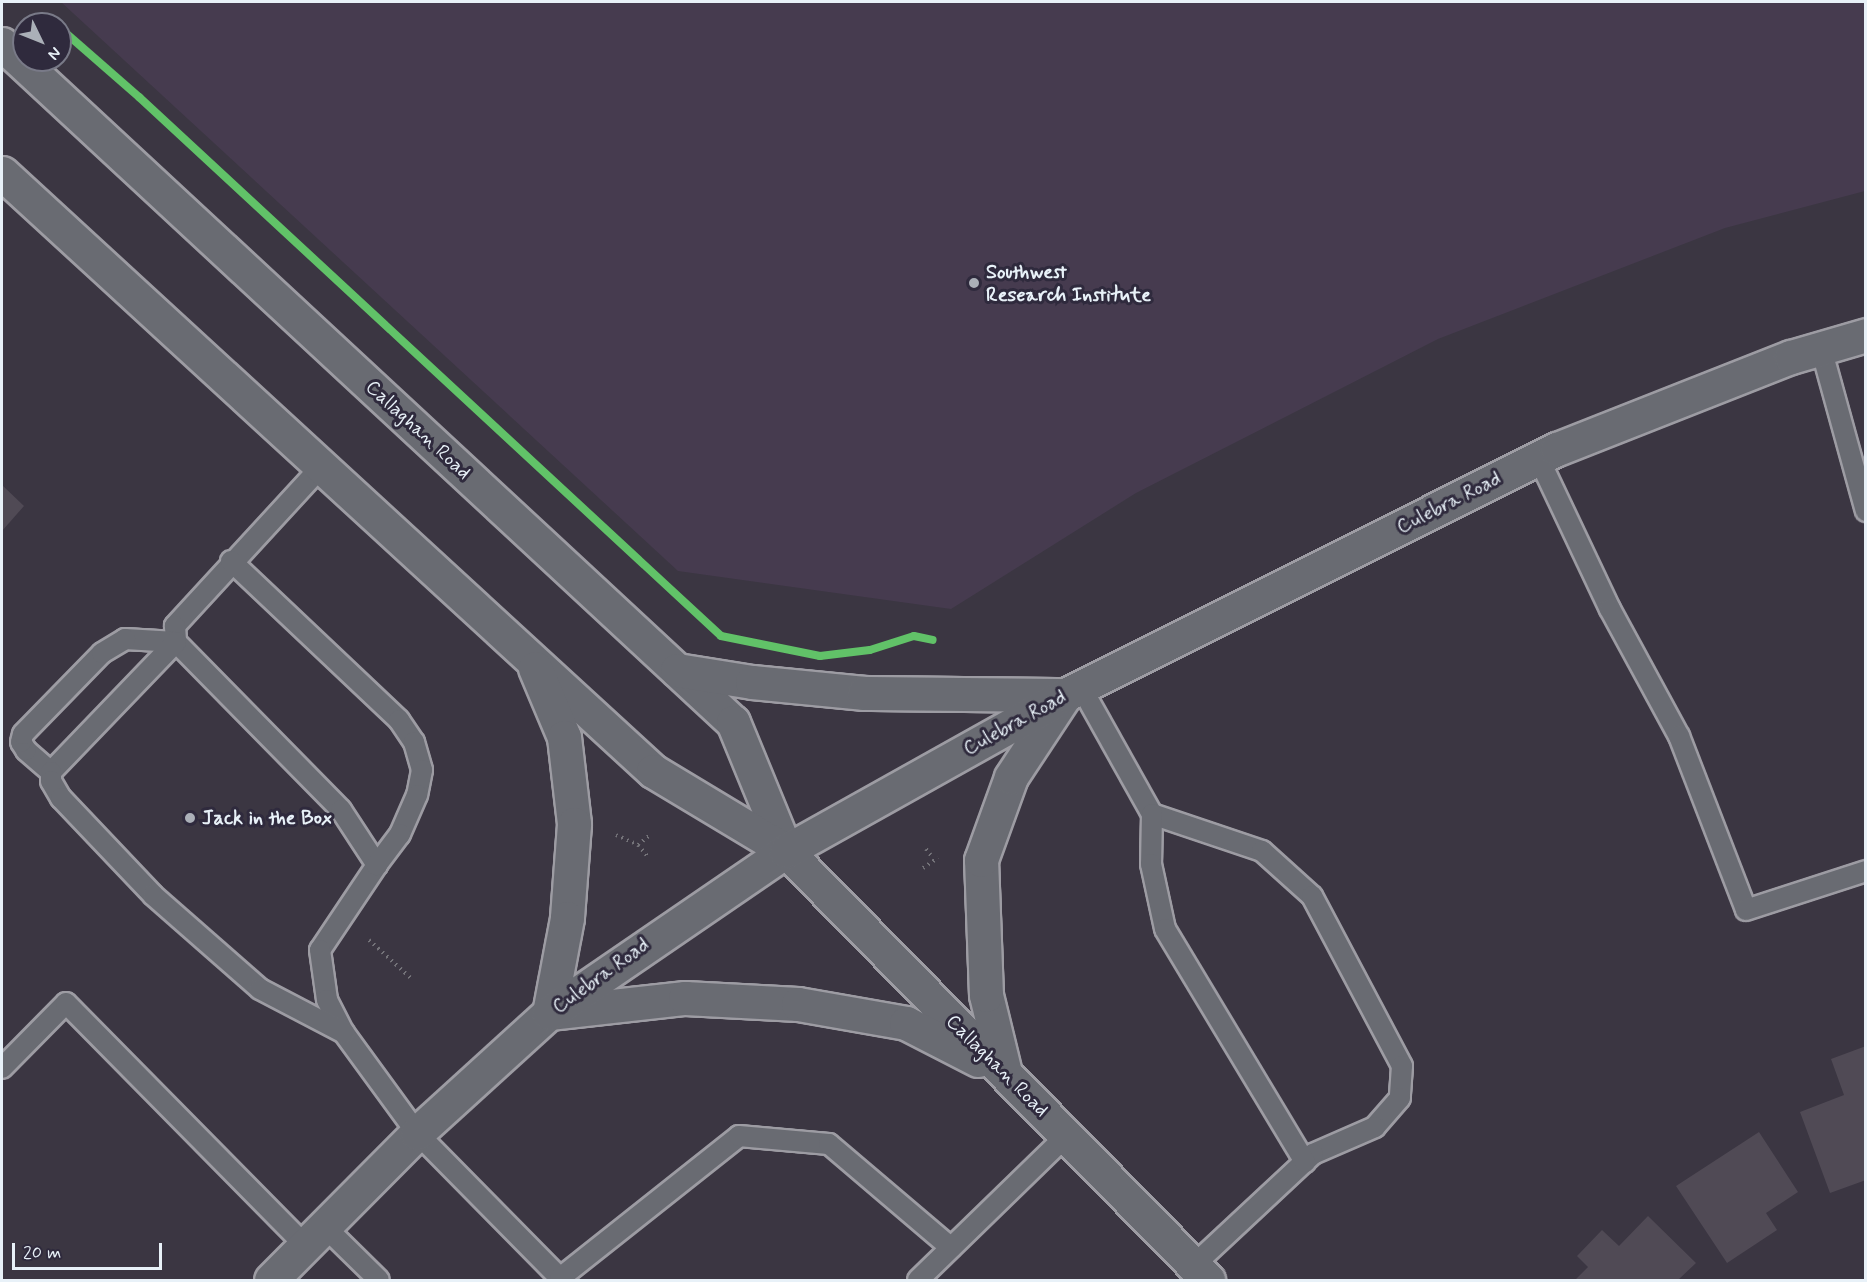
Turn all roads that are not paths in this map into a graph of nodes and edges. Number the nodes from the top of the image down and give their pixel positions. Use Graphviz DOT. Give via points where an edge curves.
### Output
graph roads {
  1 [pos="2,44"];
  2 [pos="2,173"];
  3 [pos="1866,335"];
  4 [pos="1821,348"];
  5 [pos="1539,459"];
  6 [pos="321,467"];
  7 [pos="1866,511"];
  8 [pos="231,561"];
  9 [pos="176,642"];
  10 [pos="531,660"];
  11 [pos="677,670"];
  12 [pos="1073,691"];
  13 [pos="51,772"];
  14 [pos="1152,814"];
  15 [pos="786,851"];
  16 [pos="377,865"];
  17 [pos="1866,871"];
  18 [pos="549,1013"];
  19 [pos="344,1033"];
  20 [pos="2,1068"];
  21 [pos="1006,1075"];
  22 [pos="417,1133"];
  23 [pos="1066,1136"];
  24 [pos="1305,1162"];
  25 [pos="314,1235"];
  26 [pos="951,1248"];
  27 [pos="1200,1273"];
  28 [pos="561,1279"];
  29 [pos="271,1281"];
  30 [pos="379,1281"];
  31 [pos="918,1281"];
  1 -- 11 [label="main road, Callaghan Road"];
  2 -- 6 [label="main road, Callaghan Road"];
  3 -- 4 [label="main road, Culebra Road"];
  4 -- 5 [label="main road, Culebra Road"];
  4 -- 7 [label="lane"];
  5 -- 12 [label="main road, Culebra Road"];
  5 -- 17 [label="lane" via="1610,609 1679,736 1746,910"];
  6 -- 8 [label="lane"];
  6 -- 10 [label="main road, Callaghan Road"];
  8 -- 9 [label="lane" via="175,626"];
  8 -- 16 [label="lane" via="399,720 414,742 422,770 417,795 400,834"];
  9 -- 13 [label="lane"];
  9 -- 13 [label="lane" via="125,639 102,653 31,726 21,742"];
  9 -- 16 [label="lane" via="342,810"];
  10 -- 15 [label="main road, Callaghan Road" via="653,771"];
  10 -- 18 [label="main road" via="564,737 574,824 567,918"];
  11 -- 12 [label="main road" via="864,693"];
  11 -- 15 [label="main road, Callaghan Road" via="733,722"];
  12 -- 14 [label="lane"];
  12 -- 15 [label="main road, Culebra Road"];
  12 -- 21 [label="main road" via="1011,777 981,860 986,996"];
  13 -- 19 [label="lane" via="51,781 61,798 153,895 260,989"];
  14 -- 24 [label="lane" via="1151,864 1165,929"];
  14 -- 24 [label="lane" via="1262,851 1312,896 1402,1066 1400,1098 1375,1127 1313,1154"];
  15 -- 18 [label="main road, Culebra Road"];
  15 -- 21 [label="main road, Callaghan Road"];
  16 -- 19 [label="lane" via="320,950 327,1000"];
  18 -- 21 [label="main road" via="685,998 798,1004 906,1023"];
  18 -- 22 [label="main road, Culebra Road"];
  19 -- 22 [label="lane"];
  20 -- 25 [label="lane" via="66,1003"];
  21 -- 23 [label="main road, Callaghan Road"];
  22 -- 25 [label="main road, Culebra Road"];
  22 -- 28 [label="lane"];
  23 -- 26 [label="lane"];
  23 -- 27 [label="main road, Callaghan Road"];
  24 -- 27 [label="lane"];
  25 -- 29 [label="main road, Culebra Road"];
  25 -- 30 [label="lane"];
  26 -- 28 [label="lane" via="829,1144 739,1136"];
  26 -- 31 [label="lane"];
}
